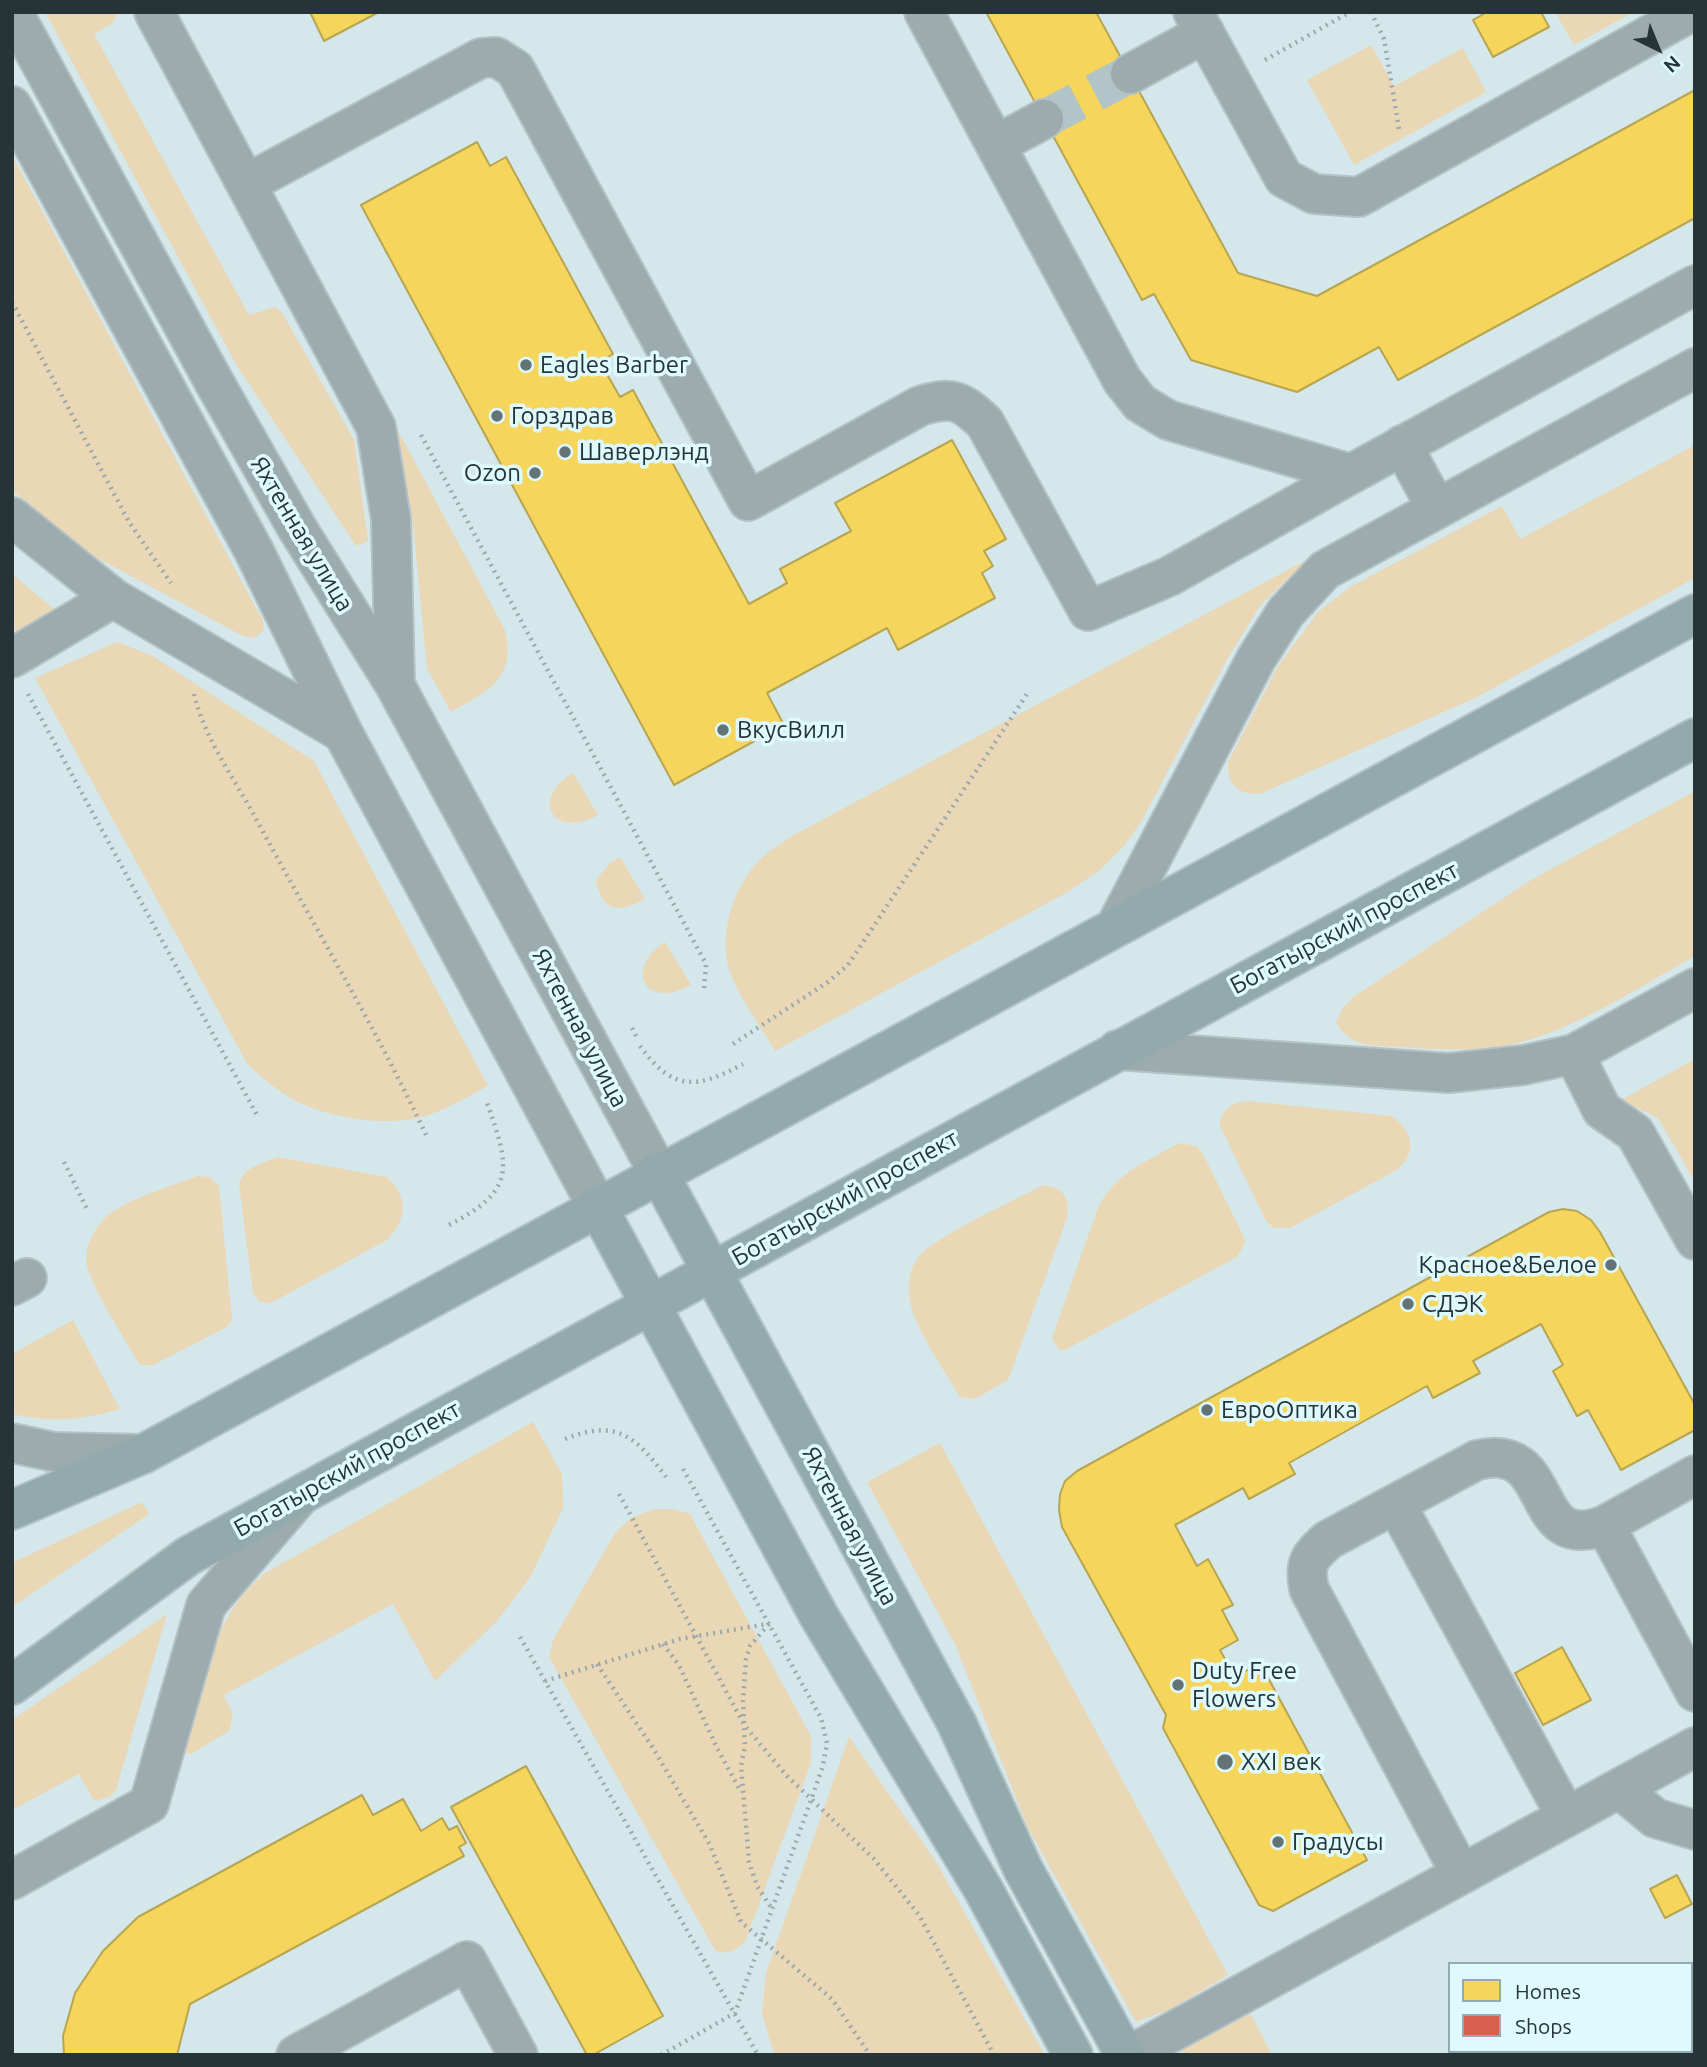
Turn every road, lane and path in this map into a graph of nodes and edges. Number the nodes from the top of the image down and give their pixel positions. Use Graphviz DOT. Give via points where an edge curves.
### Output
graph roads {
  1 [pos="13,12"];
  2 [pos="154,12"];
  3 [pos="924,12"];
  4 [pos="1350,12"];
  5 [pos="1371,12"];
  6 [pos="1691,12"];
  7 [pos="1199,23"];
  8 [pos="1130,74"];
  9 [pos="1230,79"];
  10 [pos="12,106"];
  11 [pos="1044,119"];
  12 [pos="996,145"];
  13 [pos="1419,164"];
  14 [pos="248,183"];
  15 [pos="1695,285"];
  16 [pos="12,302"];
  17 [pos="1695,368"];
  18 [pos="416,426"];
  19 [pos="1402,445"];
  20 [pos="1351,474"];
  21 [pos="1437,509"];
  22 [pos="12,517"];
  23 [pos="113,598"];
  24 [pos="1695,614"];
  25 [pos="180,638"];
  26 [pos="19,674"];
  27 [pos="395,685"];
  28 [pos="1027,694"];
  29 [pos="343,733"];
  30 [pos="1695,738"];
  31 [pos="1117,924"];
  32 [pos="1695,988"];
  33 [pos="704,989"];
  34 [pos="632,1028"];
  35 [pos="733,1044"];
  36 [pos="1117,1050"];
  37 [pos="1574,1054"];
  38 [pos="743,1064"];
  39 [pos="487,1103"];
  40 [pos="258,1117"];
  41 [pos="426,1135"];
  42 [pos="64,1162"];
  43 [pos="658,1172"];
  44 [pos="597,1206"];
  45 [pos="87,1209"];
  46 [pos="449,1225"];
  47 [pos="1695,1240"];
  48 [pos="712,1270"];
  49 [pos="650,1304"];
  50 [pos="565,1439"];
  51 [pos="12,1443"];
  52 [pos="143,1454"];
  53 [pos="683,1468"];
  54 [pos="1695,1475"];
  55 [pos="666,1477"];
  56 [pos="619,1494"];
  57 [pos="300,1495"];
  58 [pos="1396,1504"];
  59 [pos="12,1510"];
  60 [pos="1605,1525"];
  61 [pos="769,1623"];
  62 [pos="695,1636"];
  63 [pos="520,1637"];
  64 [pos="663,1644"];
  65 [pos="597,1664"];
  66 [pos="545,1681"];
  67 [pos="12,1685"];
  68 [pos="1695,1692"];
  69 [pos="745,1726"];
  70 [pos="1695,1747"];
  71 [pos="1620,1789"];
  72 [pos="811,1801"];
  73 [pos="745,1803"];
  74 [pos="1566,1816"];
  75 [pos="1695,1830"];
  76 [pos="1461,1874"];
  77 [pos="12,1880"];
  78 [pos="772,1909"];
  79 [pos="762,1938"];
  80 [pos="735,2013"];
  81 [pos="296,2055"];
  82 [pos="518,2055"];
  83 [pos="661,2055"];
  84 [pos="758,2055"];
  85 [pos="870,2055"];
  86 [pos="994,2055"];
  87 [pos="1073,2055"];
  88 [pos="1128,2055"];
  1 -- 27 [label="street, Яхтенная улица" via="271,483"];
  2 -- 14 [label="street"];
  3 -- 12 [label="street"];
  4 -- 9 [label="path"];
  5 -- 13 [label="path" via="1384,39 1398,127"];
  6 -- 13 [label="street"];
  7 -- 8 [label="street"];
  7 -- 9 [label="street"];
  9 -- 13 [label="street" via="1284,178 1314,194 1359,197"];
  10 -- 29 [label="street, Яхтенная улица" via="254,551"];
  11 -- 12 [label="street"];
  12 -- 20 [label="street" via="1122,380 1140,403 1168,420"];
  14 -- 20 [label="street" via="481,58 496,57 515,69 748,501 920,406 944,399 967,405 985,423 1088,611 1170,576"];
  14 -- 27 [label="street" via="376,427 391,519"];
  15 -- 19 [label="street"];
  16 -- 25 [label="path" via="129,522 171,579"];
  17 -- 21 [label="street"];
  18 -- 33 [label="path" via="706,964"];
  19 -- 20 [label="street"];
  19 -- 21 [label="street"];
  21 -- 31 [label="street" via="1325,570 1286,612 1256,659"];
  22 -- 23 [label="street"];
  23 -- 25 [label="street"];
  23 -- 26 [label="street"];
  24 -- 31 [label="main road"];
  25 -- 29 [label="street"];
  25 -- 41 [label="path" via="209,740 396,1071"];
  26 -- 40 [label="path"];
  27 -- 43 [label="street, Яхтенная улица"];
  28 -- 35 [label="path" via="848,965"];
  29 -- 44 [label="street, Яхтенная улица"];
  30 -- 36 [label="main road, Богатырский проспект"];
  31 -- 43 [label="main road"];
  32 -- 37 [label="street"];
  34 -- 38 [label="path" via="641,1048 668,1077 689,1083 713,1080"];
  36 -- 37 [label="street" via="1449,1073"];
  36 -- 48 [label="main road, Богатырский проспект"];
  37 -- 47 [label="street" via="1602,1110 1635,1133"];
  39 -- 46 [label="path" via="503,1161 501,1180 481,1208"];
  42 -- 45 [label="path"];
  43 -- 44 [label="main road"];
  43 -- 48 [label="main road, Яхтенная улица"];
  44 -- 49 [label="main road, Яхтенная улица"];
  44 -- 52 [label="main road"];
  48 -- 49 [label="main road, Богатырский проспект"];
  48 -- 88 [label="main road, Яхтенная улица" via="957,1724 1023,1869"];
  49 -- 57 [label="main road, Богатырский проспект"];
  49 -- 87 [label="main road, Яхтенная улица" via="819,1616 983,1889"];
  50 -- 55 [label="path" via="594,1430 628,1436"];
  51 -- 52 [label="street" via="54,1452"];
  52 -- 59 [label="main road"];
  53 -- 61 [label="path"];
  54 -- 60 [label="street"];
  56 -- 62 [label="path"];
  57 -- 67 [label="main road, Богатырский проспект" via="188,1556"];
  57 -- 77 [label="street" via="206,1605 149,1804"];
  58 -- 60 [label="street" via="1477,1460 1497,1455 1514,1460 1529,1475 1549,1511 1564,1526 1585,1532"];
  58 -- 74 [label="street"];
  58 -- 76 [label="street" via="1328,1540 1313,1554 1306,1570 1309,1589"];
  60 -- 68 [label="street"];
  61 -- 62 [label="path"];
  61 -- 69 [label="path" via="750,1646 746,1659"];
  61 -- 72 [label="path" via="821,1718 827,1743"];
  62 -- 64 [label="path"];
  62 -- 69 [label="path"];
  63 -- 66 [label="path"];
  64 -- 65 [label="path"];
  64 -- 73 [label="path" via="679,1665"];
  65 -- 66 [label="path"];
  65 -- 79 [label="path" via="661,1759 710,1845 741,1922"];
  66 -- 80 [label="path"];
  69 -- 72 [label="path"];
  69 -- 73 [label="path" via="741,1766"];
  70 -- 71 [label="street"];
  71 -- 74 [label="street"];
  71 -- 75 [label="street" via="1655,1818"];
  72 -- 78 [label="path"];
  72 -- 86 [label="path" via="874,1859 919,1915"];
  73 -- 78 [label="path" via="749,1862"];
  74 -- 76 [label="street"];
  76 -- 88 [label="street"];
  78 -- 79 [label="path"];
  79 -- 80 [label="path"];
  79 -- 85 [label="path" via="832,1999"];
  80 -- 83 [label="path"];
  80 -- 84 [label="path"];
  81 -- 82 [label="street" via="467,1961"];
}
